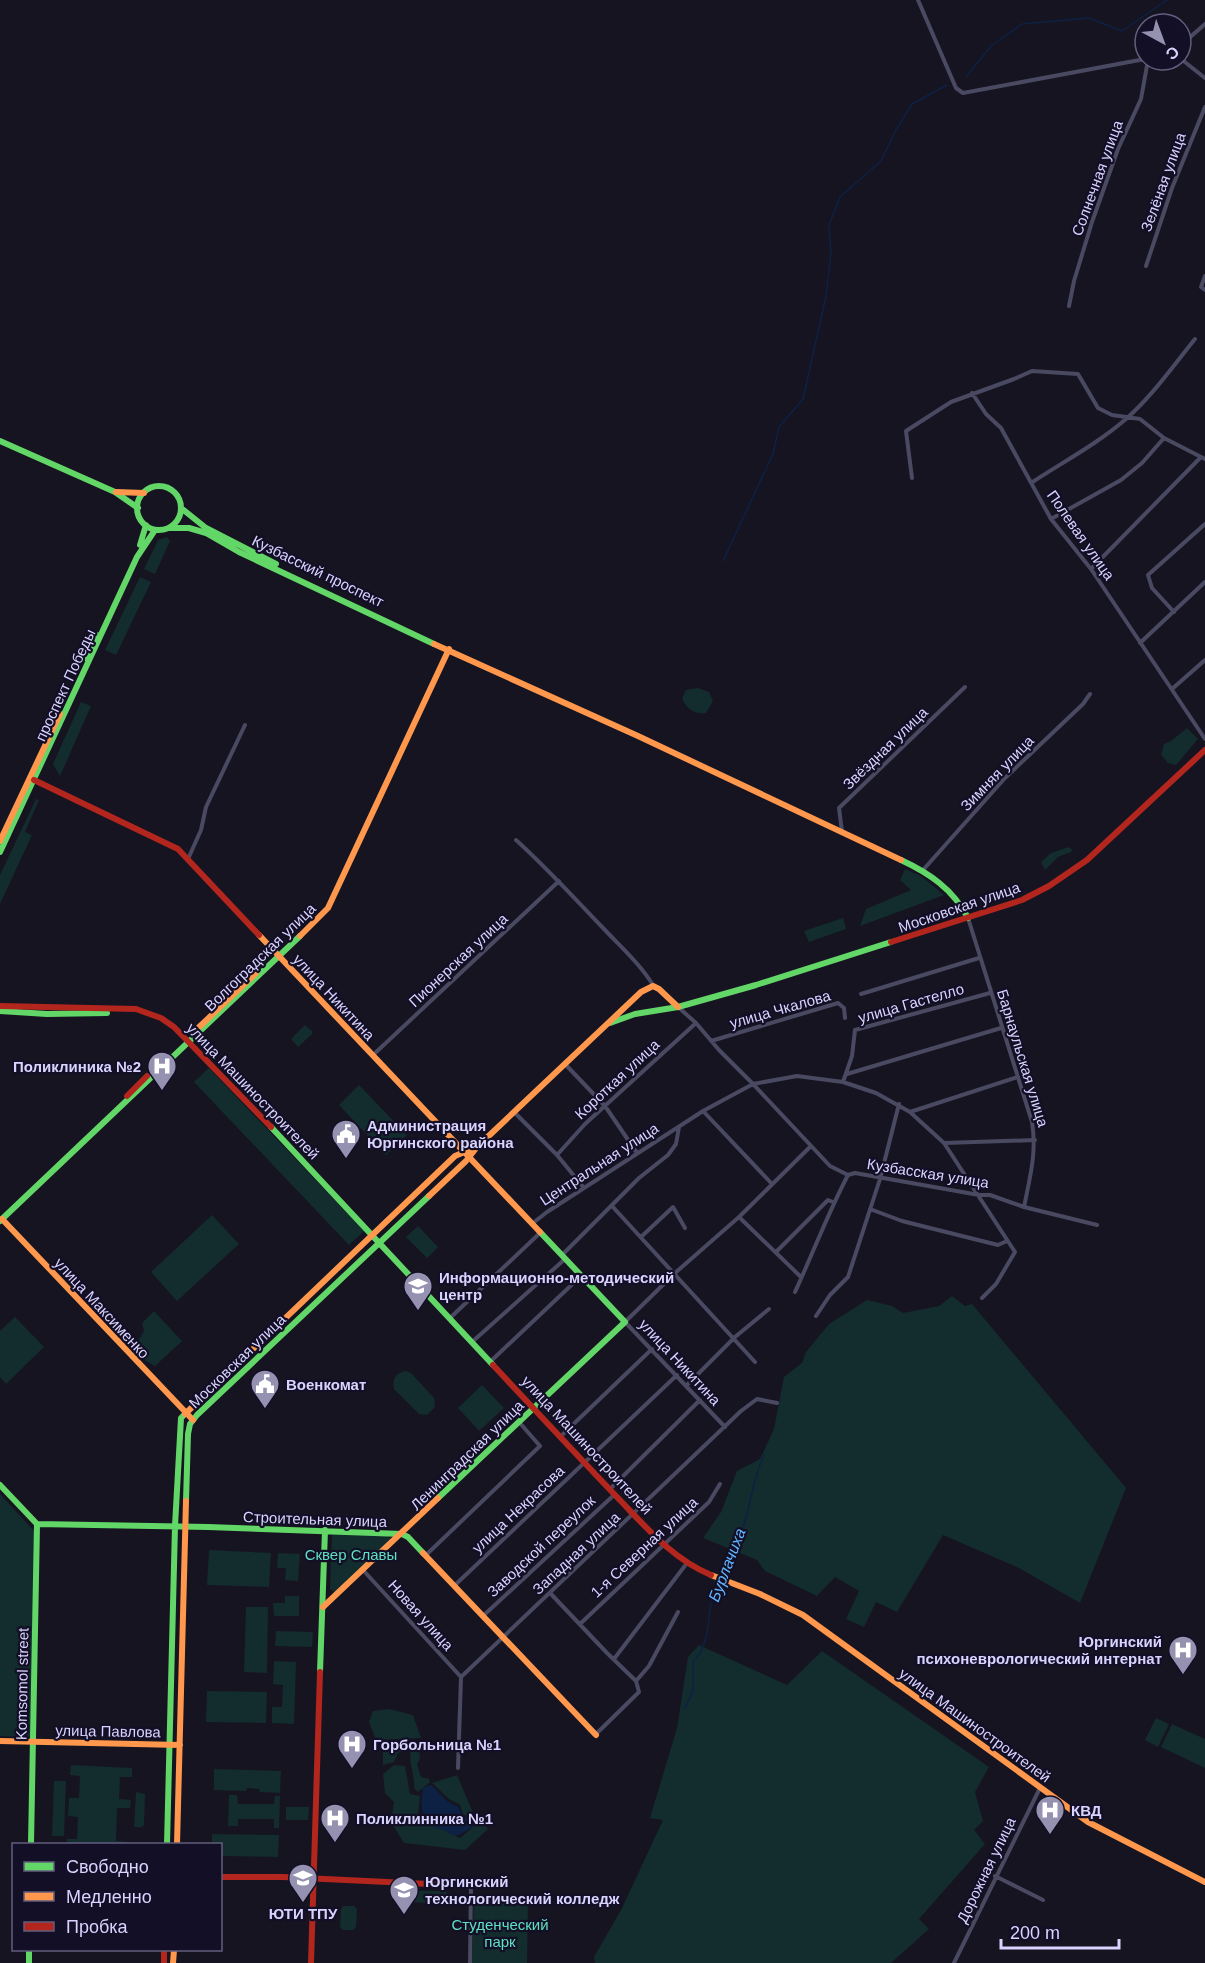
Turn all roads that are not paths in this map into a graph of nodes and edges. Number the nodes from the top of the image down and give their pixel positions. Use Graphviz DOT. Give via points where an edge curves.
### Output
graph roads {
  1 [pos="918,0"];
  2 [pos="1205,24"];
  3 [pos="1193,34"];
  4 [pos="1133,63"];
  5 [pos="1193,68"];
  6 [pos="1145,72"];
  7 [pos="1205,78"];
  8 [pos="1205,107"];
  9 [pos="1146,267"];
  10 [pos="1205,276"];
  11 [pos="1203,289"];
  12 [pos="1070,306"];
  13 [pos="1195,339"];
  14 [pos="972,393"];
  15 [pos="1128,417"];
  16 [pos="1164,438"];
  17 [pos="0,441"];
  18 [pos="1203,458"];
  19 [pos="912,478"];
  20 [pos="1031,483"];
  21 [pos="116,492"];
  22 [pos="144,493"];
  23 [pos="138,508"];
  24 [pos="181,508"];
  25 [pos="1051,519"];
  26 [pos="1205,524"];
  27 [pos="146,525"];
  28 [pos="169,528"];
  29 [pos="155,530"];
  30 [pos="1091,569"];
  31 [pos="1205,582"];
  32 [pos="1174,612"];
  33 [pos="1140,643"];
  34 [pos="448,649"];
  35 [pos="1205,660"];
  36 [pos="965,687"];
  37 [pos="1172,689"];
  38 [pos="1090,694"];
  39 [pos="245,725"];
  40 [pos="1205,739"];
  41 [pos="1205,750"];
  42 [pos="34,780"];
  43 [pos="842,833"];
  44 [pos="516,840"];
  45 [pos="0,841"];
  46 [pos="0,852"];
  47 [pos="188,859"];
  48 [pos="922,870"];
  49 [pos="559,881"];
  50 [pos="968,918"];
  51 [pos="278,955"];
  52 [pos="979,958"];
  53 [pos="653,986"];
  54 [pos="990,993"];
  55 [pos="861,994"];
  56 [pos="669,998"];
  57 [pos="627,1004"];
  58 [pos="678,1007"];
  59 [pos="0,1008"];
  60 [pos="665,1010"];
  61 [pos="636,1014"];
  62 [pos="845,1018"];
  63 [pos="696,1023"];
  64 [pos="604,1026"];
  65 [pos="1001,1028"];
  66 [pos="187,1041"];
  67 [pos="711,1041"];
  68 [pos="373,1055"];
  69 [pos="565,1064"];
  70 [pos="847,1074"];
  71 [pos="1018,1077"];
  72 [pos="843,1082"];
  73 [pos="753,1083"];
  74 [pos="899,1104"];
  75 [pos="605,1106"];
  76 [pos="703,1111"];
  77 [pos="514,1112"];
  78 [pos="910,1112"];
  79 [pos="679,1126"];
  80 [pos="1035,1140"];
  81 [pos="944,1143"];
  82 [pos="811,1146"];
  83 [pos="477,1147"];
  84 [pos="462,1150"];
  85 [pos="637,1153"];
  86 [pos="557,1155"];
  87 [pos="469,1158"];
  88 [pos="848,1175"];
  89 [pos="880,1179"];
  90 [pos="772,1184"];
  91 [pos="584,1188"];
  92 [pos="979,1195"];
  93 [pos="834,1202"];
  94 [pos="612,1206"];
  95 [pos="1024,1207"];
  96 [pos="870,1209"];
  97 [pos="739,1216"];
  98 [pos="2,1218"];
  99 [pos="533,1223"];
  100 [pos="1097,1225"];
  101 [pos="685,1228"];
  102 [pos="541,1232"];
  103 [pos="372,1235"];
  104 [pos="640,1237"];
  105 [pos="1007,1241"];
  106 [pos="379,1243"];
  107 [pos="776,1252"];
  108 [pos="564,1257"];
  109 [pos="675,1273"];
  110 [pos="582,1275"];
  111 [pos="801,1277"];
  112 [pos="795,1292"];
  113 [pos="982,1298"];
  114 [pos="769,1309"];
  115 [pos="816,1316"];
  116 [pos="450,1318"];
  117 [pos="625,1322"];
  118 [pos="735,1337"];
  119 [pos="472,1342"];
  120 [pos="651,1349"];
  121 [pos="491,1361"];
  122 [pos="755,1362"];
  123 [pos="231,1369"];
  124 [pos="677,1376"];
  125 [pos="238,1377"];
  126 [pos="686,1386"];
  127 [pos="700,1400"];
  128 [pos="777,1403"];
  129 [pos="534,1407"];
  130 [pos="185,1413"];
  131 [pos="193,1420"];
  132 [pos="519,1422"];
  133 [pos="725,1427"];
  134 [pos="561,1436"];
  135 [pos="584,1463"];
  136 [pos="720,1484"];
  137 [pos="0,1485"];
  138 [pos="613,1491"];
  139 [pos="634,1514"];
  140 [pos="37,1524"];
  141 [pos="175,1526"];
  142 [pos="185,1526"];
  143 [pos="325,1530"];
  144 [pos="402,1534"];
  145 [pos="664,1545"];
  146 [pos="425,1556"];
  147 [pos="687,1563"];
  148 [pos="363,1570"];
  149 [pos="454,1586"];
  150 [pos="551,1593"];
  151 [pos="323,1607"];
  152 [pos="678,1612"];
  153 [pos="483,1616"];
  154 [pos="580,1624"];
  155 [pos="503,1638"];
  156 [pos="614,1659"];
  157 [pos="461,1677"];
  158 [pos="636,1681"];
  159 [pos="596,1735"];
  160 [pos="0,1741"];
  161 [pos="33,1742"];
  162 [pos="169,1745"];
  163 [pos="180,1745"];
  164 [pos="458,1768"];
  165 [pos="1040,1788"];
  166 [pos="31,1843"];
  167 [pos="167,1843"];
  168 [pos="177,1843"];
  169 [pos="995,1876"];
  170 [pos="222,1877"];
  171 [pos="314,1879"];
  172 [pos="1205,1882"];
  173 [pos="471,1886"];
  174 [pos="1044,1900"];
  175 [pos="311,1963"];
  176 [pos="470,1963"];
  177 [pos="954,1963"];
  1 -- 4 [label="street" via="956,88 963,93"];
  2 -- 3 [label="street"];
  5 -- 7 [label="street"];
  6 -- 12 [label="street, Солнечная улица" via="1141,99 1092,222"];
  8 -- 9 [label="street, Зелёная улица"];
  10 -- 11 [label="street"];
  13 -- 15 [label="street"];
  14 -- 15 [label="street" via="1032,371 1078,374 1098,408"];
  14 -- 19 [label="street" via="906,430"];
  14 -- 20 [label="street, Полевая улица" via="1001,428"];
  15 -- 16 [label="street" via="1140,419"];
  15 -- 20 [label="street" via="1104,437"];
  16 -- 18 [label="street"];
  16 -- 25 [label="street" via="1121,480"];
  17 -- 21 [label="main road"];
  18 -- 30 [label="street"];
  20 -- 25 [label="street, Полевая улица"];
  21 -- 22 [label="main road"];
  21 -- 23 [label="main road"];
  22 -- 23 [label="main road"];
  22 -- 24 [label="main road" via="157,487 171,490"];
  23 -- 27 [label="main road"];
  24 -- 28 [label="main road" via="178,520"];
  24 -- 34 [label="main road, Кузбасский проспект" via="206,528"];
  25 -- 30 [label="street, Полевая улица"];
  26 -- 32 [label="street" via="1148,575 1152,588"];
  27 -- 29 [label="main road"];
  27 -- 45 [label="main road" via="139,549"];
  28 -- 29 [label="main road"];
  28 -- 34 [label="main road" via="196,528 239,552"];
  29 -- 42 [label="main road, проспект Победы" via="137,557"];
  30 -- 33 [label="street, Полевая улица"];
  31 -- 32 [label="street"];
  32 -- 33 [label="street"];
  33 -- 37 [label="street, Полевая улица"];
  34 -- 43 [label="main road"];
  34 -- 51 [label="main road, Волгоградская улица" via="333,900"];
  35 -- 37 [label="street"];
  36 -- 43 [label="street, Звёздная улица" via="839,808"];
  37 -- 40 [label="street, Полевая улица"];
  38 -- 48 [label="street, Зимняя улица" via="1005,778"];
  39 -- 47 [label="street" via="206,807"];
  41 -- 50 [label="main road, Московская улица" via="1075,869 1022,900"];
  42 -- 46 [label="main road, проспект Победы"];
  42 -- 47 [label="main road, улица Никитина" via="178,849"];
  43 -- 48 [label="main road"];
  44 -- 49 [label="street"];
  47 -- 51 [label="main road, улица Никитина"];
  48 -- 50 [label="main road" via="950,890"];
  49 -- 53 [label="street"];
  49 -- 68 [label="street, Пионерская улица"];
  50 -- 52 [label="street, Барнаульская улица"];
  50 -- 58 [label="main road, Московская улица"];
  51 -- 66 [label="main road, Волгоградская улица"];
  51 -- 68 [label="main road, улица Никитина"];
  52 -- 54 [label="street, Барнаульская улица"];
  52 -- 55 [label="street"];
  53 -- 56 [label="main road"];
  53 -- 57 [label="main road, Московская улица"];
  54 -- 65 [label="street, Барнаульская улица"];
  54 -- 70 [label="street, улица Гастелло" via="855,1030"];
  56 -- 58 [label="main road"];
  56 -- 60 [label="main road"];
  57 -- 61 [label="main road" via="629,1012"];
  57 -- 64 [label="main road, Московская улица"];
  58 -- 60 [label="main road, Московская улица"];
  58 -- 63 [label="street, Кузбасская улица"];
  59 -- 66 [label="main road, улица Машиностроителей" via="136,1009 161,1018"];
  60 -- 61 [label="main road, Московская улица"];
  61 -- 64 [label="main road, Московская улица"];
  62 -- 67 [label="street, улица Чкалова" via="844,1008 838,1003"];
  63 -- 67 [label="street, Кузбасская улица"];
  63 -- 75 [label="street, Короткая улица"];
  64 -- 69 [label="main road, Московская улица"];
  65 -- 70 [label="street"];
  65 -- 71 [label="street, Барнаульская улица"];
  66 -- 98 [label="main road"];
  66 -- 98 [label="main road, Волгоградская улица"];
  66 -- 103 [label="main road, улица Машиностроителей"];
  67 -- 73 [label="street, Кузбасская улица"];
  68 -- 84 [label="main road, улица Никитина"];
  69 -- 75 [label="street"];
  69 -- 77 [label="main road, Московская улица"];
  70 -- 72 [label="street, улица Гастелло"];
  71 -- 78 [label="street"];
  71 -- 80 [label="street, Барнаульская улица"];
  72 -- 73 [label="street, Центральная улица" via="798,1076"];
  72 -- 74 [label="street, Центральная улица"];
  73 -- 76 [label="street, Центральная улица"];
  73 -- 82 [label="street, Кузбасская улица"];
  74 -- 78 [label="street, Центральная улица"];
  74 -- 89 [label="street"];
  75 -- 85 [label="street"];
  75 -- 86 [label="street, Короткая улица"];
  76 -- 79 [label="street, Центральная улица"];
  76 -- 90 [label="street"];
  77 -- 83 [label="main road, Московская улица"];
  77 -- 86 [label="street"];
  78 -- 81 [label="street, Центральная улица"];
  79 -- 85 [label="street, Центральная улица"];
  79 -- 94 [label="street, Центральная улица" via="676,1144 668,1155"];
  80 -- 81 [label="street"];
  80 -- 95 [label="street, Барнаульская улица"];
  81 -- 92 [label="street, Центральная улица"];
  82 -- 88 [label="street, Кузбасская улица" via="830,1166"];
  82 -- 90 [label="street, Ленинградская улица"];
  83 -- 84 [label="main road, Московская улица"];
  83 -- 87 [label="main road, Московская улица"];
  84 -- 87 [label="main road, улица Никитина"];
  84 -- 103 [label="main road, Московская улица"];
  85 -- 91 [label="street, Центральная улица"];
  86 -- 91 [label="street"];
  87 -- 99 [label="main road, улица Никитина"];
  87 -- 106 [label="main road, Московская улица"];
  88 -- 89 [label="street, Кузбасская улица"];
  88 -- 93 [label="street"];
  89 -- 92 [label="street, Кузбасская улица"];
  89 -- 96 [label="street"];
  90 -- 97 [label="street, Ленинградская улица"];
  91 -- 99 [label="street, Центральная улица"];
  92 -- 95 [label="street, Кузбасская улица"];
  92 -- 105 [label="street, Центральная улица"];
  93 -- 107 [label="street" via="828,1200"];
  93 -- 111 [label="street"];
  94 -- 104 [label="street"];
  94 -- 108 [label="street, Центральная улица"];
  95 -- 100 [label="street, Кузбасская улица"];
  96 -- 105 [label="street" via="998,1245"];
  96 -- 115 [label="street" via="848,1277"];
  97 -- 107 [label="street"];
  97 -- 109 [label="street, Ленинградская улица"];
  98 -- 130 [label="main road, улица Максименко"];
  99 -- 102 [label="main road, улица Никитина"];
  101 -- 104 [label="street" via="673,1207"];
  102 -- 108 [label="main road, улица Никитина"];
  102 -- 116 [label="street"];
  103 -- 106 [label="main road, улица Машиностроителей"];
  103 -- 123 [label="main road, Московская улица"];
  104 -- 109 [label="street"];
  105 -- 113 [label="street, Центральная улица" via="1015,1252 996,1284"];
  106 -- 116 [label="main road, улица Машиностроителей"];
  106 -- 125 [label="main road, Московская улица"];
  107 -- 111 [label="street"];
  108 -- 110 [label="main road, улица Никитина"];
  108 -- 119 [label="street, Центральная улица"];
  109 -- 117 [label="street, Ленинградская улица"];
  109 -- 118 [label="street"];
  110 -- 117 [label="main road, улица Никитина"];
  110 -- 121 [label="street"];
  111 -- 112 [label="street"];
  114 -- 118 [label="street"];
  116 -- 119 [label="main road, улица Машиностроителей"];
  117 -- 120 [label="street, улица Никитина"];
  117 -- 129 [label="main road, Ленинградская улица"];
  118 -- 122 [label="street"];
  118 -- 126 [label="street"];
  119 -- 121 [label="main road, улица Машиностроителей"];
  120 -- 124 [label="street, улица Никитина"];
  120 -- 134 [label="street"];
  121 -- 129 [label="main road, улица Машиностроителей"];
  123 -- 125 [label="main road"];
  123 -- 130 [label="main road, Московская улица"];
  124 -- 126 [label="street, улица Никитина"];
  124 -- 135 [label="street, улица Некрасова"];
  125 -- 131 [label="main road, Московская улица"];
  126 -- 127 [label="street, улица Никитина"];
  127 -- 133 [label="street, улица Никитина"];
  127 -- 138 [label="street, Заводской переулок"];
  128 -- 133 [label="street, Западная улица" via="757,1399"];
  129 -- 132 [label="main road, Ленинградская улица"];
  129 -- 134 [label="main road, улица Машиностроителей"];
  130 -- 131 [label="main road, улица Максименко"];
  130 -- 141 [label="main road, Московская улица" via="180,1422"];
  131 -- 142 [label="main road, Московская улица" via="188,1434"];
  132 -- 144 [label="main road, Ленинградская улица"];
  132 -- 146 [label="street" via="540,1446"];
  133 -- 139 [label="street, Западная улица"];
  134 -- 135 [label="main road, улица Машиностроителей"];
  135 -- 138 [label="main road, улица Машиностроителей"];
  135 -- 149 [label="street, улица Некрасова"];
  136 -- 145 [label="street, 1-я Северная улица" via="709,1502"];
  137 -- 140 [label="main road"];
  138 -- 139 [label="main road, улица Машиностроителей"];
  138 -- 153 [label="street, Заводской переулок"];
  139 -- 145 [label="main road, улица Машиностроителей"];
  139 -- 150 [label="street, Западная улица"];
  140 -- 141 [label="main road, Строительная улица"];
  140 -- 161 [label="main road, Komsomol street"];
  141 -- 142 [label="main road, Строительная улица"];
  141 -- 162 [label="main road, Московская улица"];
  142 -- 143 [label="main road, Строительная улица"];
  142 -- 163 [label="main road, Московская улица"];
  143 -- 144 [label="main road, Строительная улица"];
  143 -- 151 [label="main road"];
  144 -- 146 [label="main road, Строительная улица"];
  144 -- 148 [label="main road, Ленинградская улица"];
  145 -- 147 [label="main road, улица Машиностроителей"];
  145 -- 154 [label="street, 1-я Северная улица"];
  146 -- 149 [label="main road, Строительная улица"];
  147 -- 156 [label="street"];
  147 -- 165 [label="main road, улица Машиностроителей" via="803,1615"];
  148 -- 151 [label="main road, Ленинградская улица"];
  148 -- 157 [label="street, Новая улица"];
  149 -- 153 [label="main road, Строительная улица"];
  150 -- 154 [label="street"];
  150 -- 155 [label="street, Западная улица"];
  151 -- 171 [label="main road"];
  152 -- 158 [label="street" via="649,1666"];
  153 -- 155 [label="main road, Строительная улица"];
  154 -- 156 [label="street"];
  155 -- 157 [label="street, Западная улица"];
  155 -- 159 [label="main road, Строительная улица"];
  156 -- 158 [label="street"];
  157 -- 164 [label="street"];
  158 -- 159 [label="street" via="639,1692"];
  160 -- 161 [label="main road, улица Павлова"];
  161 -- 162 [label="main road, улица Павлова"];
  161 -- 166 [label="main road, Komsomol street"];
  162 -- 163 [label="main road, улица Павлова"];
  162 -- 167 [label="main road, Московская улица"];
  163 -- 168 [label="main road, Московская улица"];
  165 -- 169 [label="street, Дорожная улица"];
  165 -- 172 [label="main road, улица Машиностроителей" via="1094,1827"];
  169 -- 174 [label="street"];
  169 -- 177 [label="street, Дорожная улица"];
  170 -- 171 [label="main road"];
  171 -- 173 [label="main road"];
  171 -- 175 [label="main road"];
  173 -- 176 [label="street"];
}
